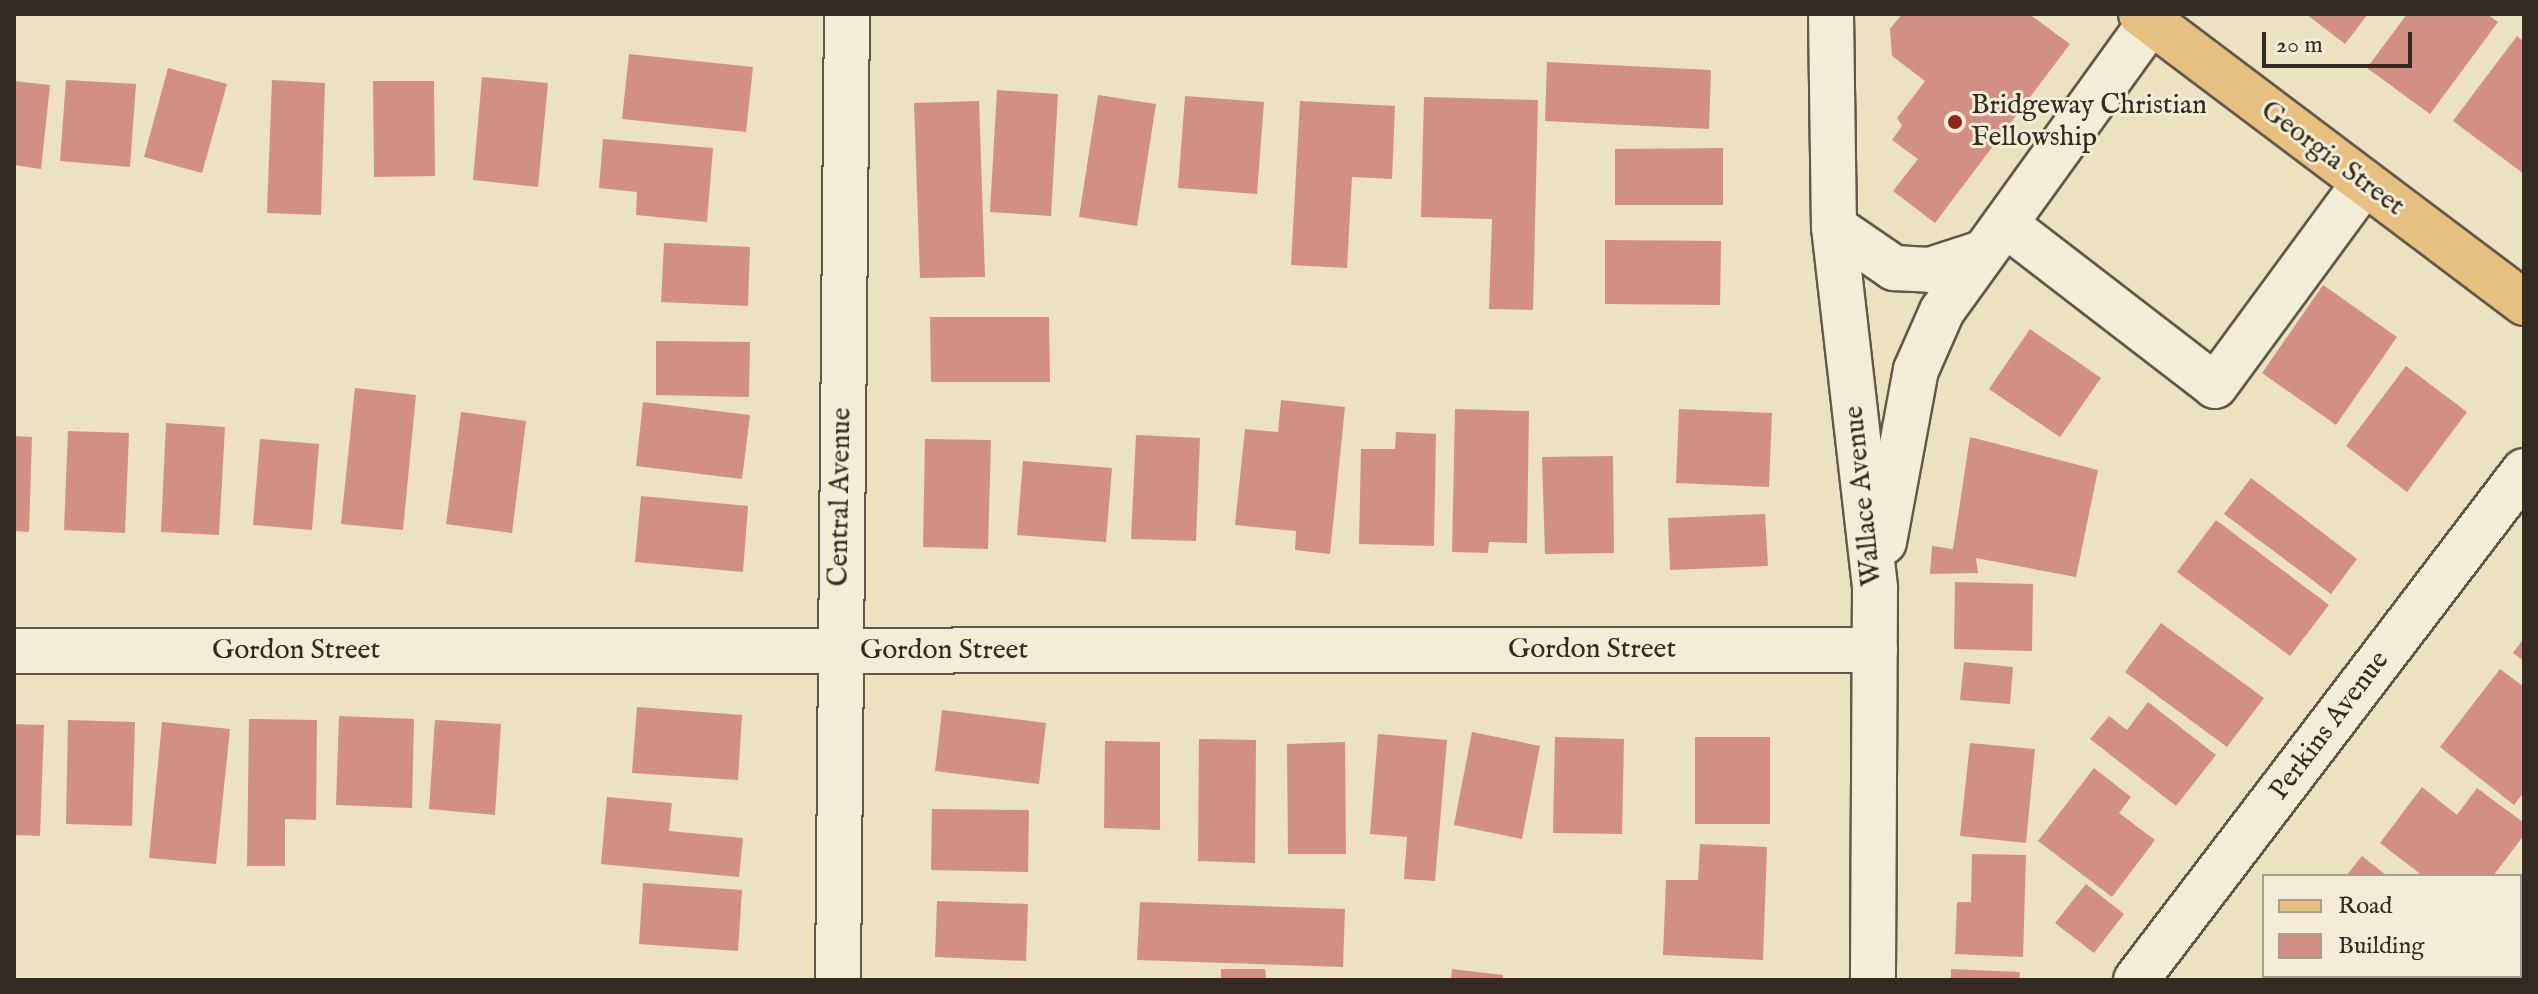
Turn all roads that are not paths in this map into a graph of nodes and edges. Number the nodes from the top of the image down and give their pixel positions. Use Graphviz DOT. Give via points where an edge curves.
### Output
graph roads {
  1 [pos="847,14"];
  2 [pos="1831,14"];
  3 [pos="2149,16"];
  4 [pos="2364,183"];
  5 [pos="1834,227"];
  6 [pos="1993,239"];
  7 [pos="2524,303"];
  8 [pos="2524,471"];
  9 [pos="1875,588"];
  10 [pos="1875,650"];
  11 [pos="14,651"];
  12 [pos="839,651"];
  13 [pos="838,980"];
  14 [pos="1873,980"];
  15 [pos="2136,980"];
  1 -- 12 [label="street, Central Avenue"];
  2 -- 5 [label="street, Wallace Avenue"];
  3 -- 4 [label="main road, Georgia Street"];
  3 -- 6 [label="street"];
  4 -- 6 [label="street" via="2215,386"];
  4 -- 7 [label="main road, Georgia Street"];
  5 -- 6 [label="street" via="1894,268 1930,270"];
  5 -- 9 [label="street, Wallace Avenue"];
  6 -- 9 [label="street" via="1942,311 1916,370"];
  8 -- 15 [label="street, Perkins Avenue"];
  9 -- 10 [label="street, Wallace Avenue"];
  10 -- 12 [label="street, Gordon Street"];
  10 -- 14 [label="street, Wallace Avenue"];
  11 -- 12 [label="street, Gordon Street"];
  12 -- 13 [label="street, Central Avenue"];
}
